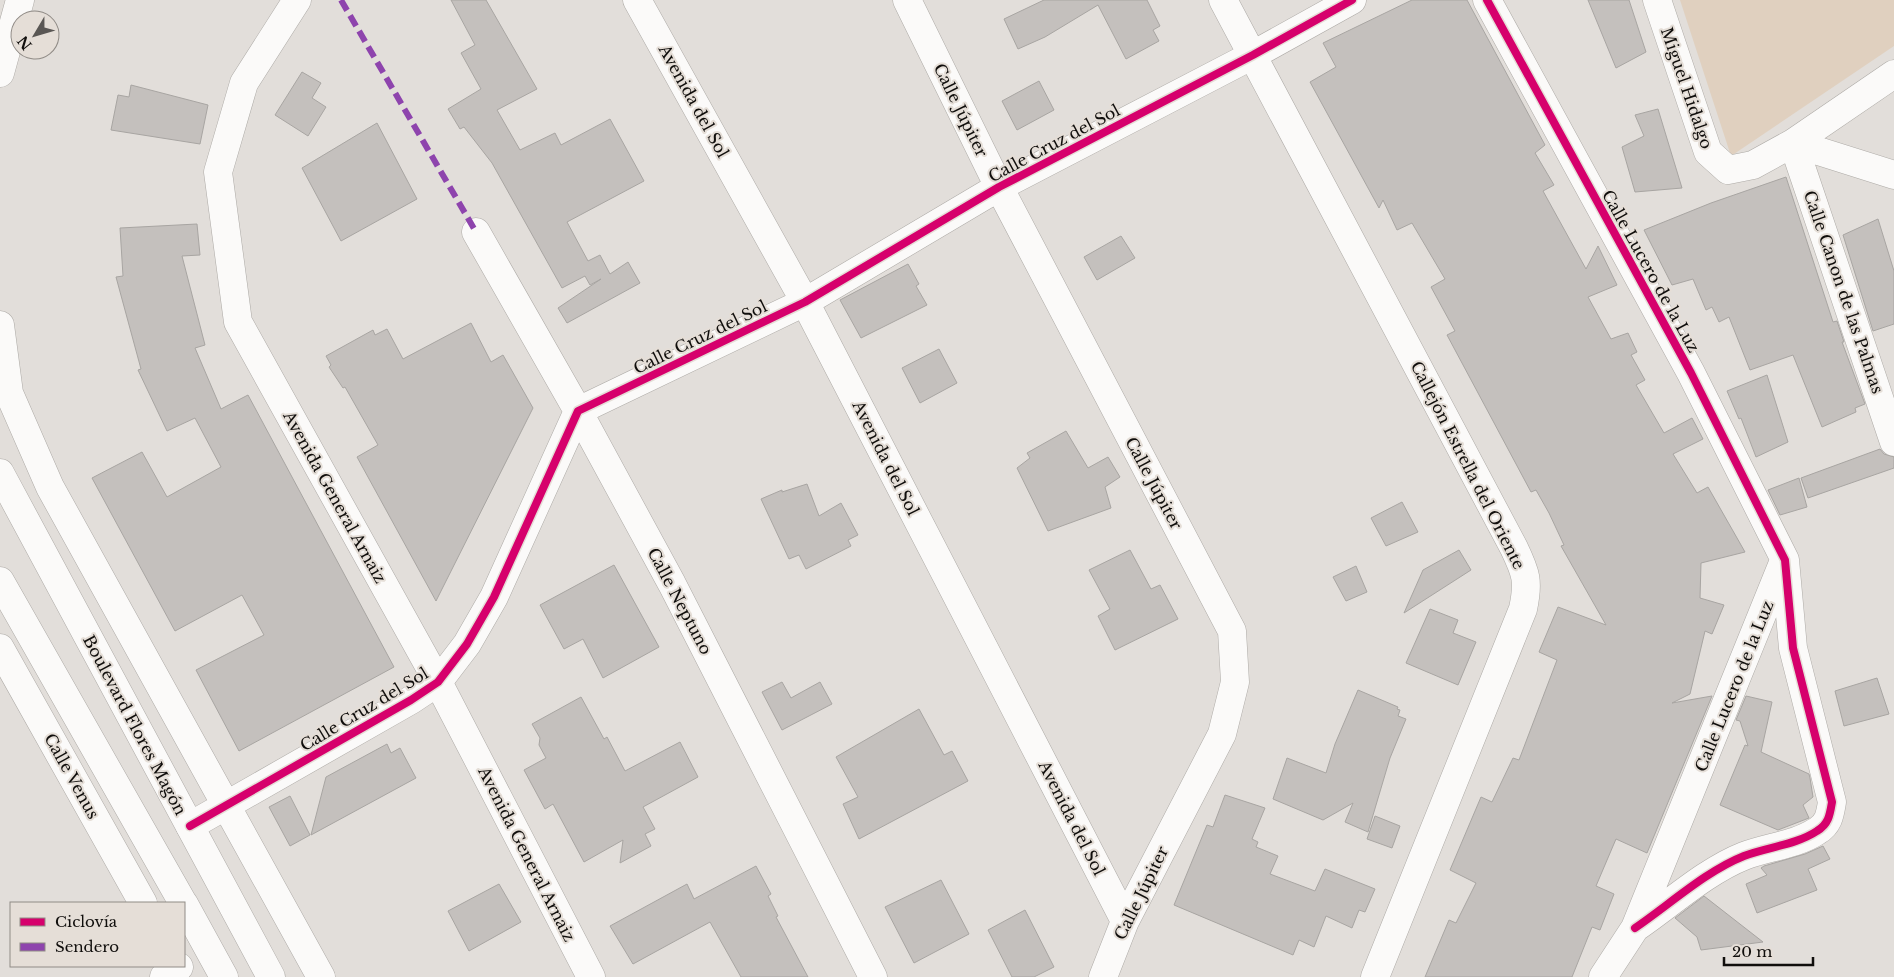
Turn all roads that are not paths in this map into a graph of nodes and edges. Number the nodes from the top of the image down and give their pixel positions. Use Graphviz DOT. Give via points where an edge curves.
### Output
graph roads {
  1 [pos="20,0"];
  2 [pos="297,0"];
  3 [pos="637,0"];
  4 [pos="907,0"];
  5 [pos="1222,0"];
  6 [pos="1352,0"];
  7 [pos="1486,0"];
  8 [pos="1657,0"];
  9 [pos="1253,55"];
  10 [pos="0,73"];
  11 [pos="1894,74"];
  12 [pos="1793,143"];
  13 [pos="1894,176"];
  14 [pos="999,187"];
  15 [pos="476,232"];
  16 [pos="805,302"];
  17 [pos="0,325"];
  18 [pos="578,411"];
  19 [pos="1894,442"];
  20 [pos="0,473"];
  21 [pos="1785,560"];
  22 [pos="0,580"];
  23 [pos="0,648"];
  24 [pos="438,682"];
  25 [pos="227,805"];
  26 [pos="190,826"];
  27 [pos="142,902"];
  28 [pos="183,902"];
  29 [pos="185,906"];
  30 [pos="1125,921"];
  31 [pos="1635,928"];
  32 [pos="224,977"];
  33 [pos="271,977"];
  34 [pos="321,977"];
  35 [pos="591,977"];
  36 [pos="874,977"];
  37 [pos="1103,977"];
  38 [pos="1375,977"];
  39 [pos="1603,977"];
  1 -- 10 [label="street"];
  2 -- 24 [label="street, Avenida General Arnaiz" via="244,83 218,172 238,322"];
  3 -- 16 [label="street, Avenida del Sol"];
  4 -- 14 [label="street, Calle Júpiter"];
  5 -- 9 [label="street, Callejón Estrella del Oriente"];
  6 -- 9 [label="street, Calle Cruz del Sol"];
  7 -- 21 [label="street, Calle Lucero de la Luz" via="1691,372"];
  8 -- 12 [label="street, Miguel Hidalgo" via="1708,152 1728,170 1753,165"];
  9 -- 14 [label="street, Calle Cruz del Sol"];
  9 -- 38 [label="street, Callejón Estrella del Oriente" via="1514,548 1528,588 1523,609"];
  11 -- 12 [label="street"];
  12 -- 13 [label="street"];
  12 -- 19 [label="street, Calle Canon de las Palmas"];
  14 -- 16 [label="street, Calle Cruz del Sol"];
  14 -- 30 [label="street, Calle Júpiter" via="1232,631 1235,682 1222,734"];
  15 -- 18 [label="street, Calle Neptuno"];
  16 -- 18 [label="street, Calle Cruz del Sol"];
  16 -- 30 [label="street, Avenida del Sol"];
  17 -- 25 [label="street" via="9,394 50,487"];
  18 -- 24 [label="street, Calle Cruz del Sol" via="494,597 467,644"];
  18 -- 36 [label="street, Calle Neptuno" via="672,584"];
  20 -- 26 [label="street, Boulevard Flores Magón"];
  21 -- 31 [label="street, Calle Lucero de la Luz"];
  21 -- 31 [label="street" via="1793,648 1827,776 1832,802 1829,819 1817,831 1743,856"];
  22 -- 28 [label="street"];
  23 -- 27 [label="street, Calle Venus"];
  24 -- 25 [label="street, Calle Cruz del Sol"];
  24 -- 35 [label="street, Avenida General Arnaiz"];
  25 -- 26 [label="street, Calle Cruz del Sol"];
  25 -- 34 [label="street"];
  26 -- 33 [label="street, Boulevard Flores Magón"];
  29 -- 32 [label="street"];
  30 -- 37 [label="street, Calle Júpiter"];
  31 -- 39 [label="street, Calle Lucero de la Luz"];
}
